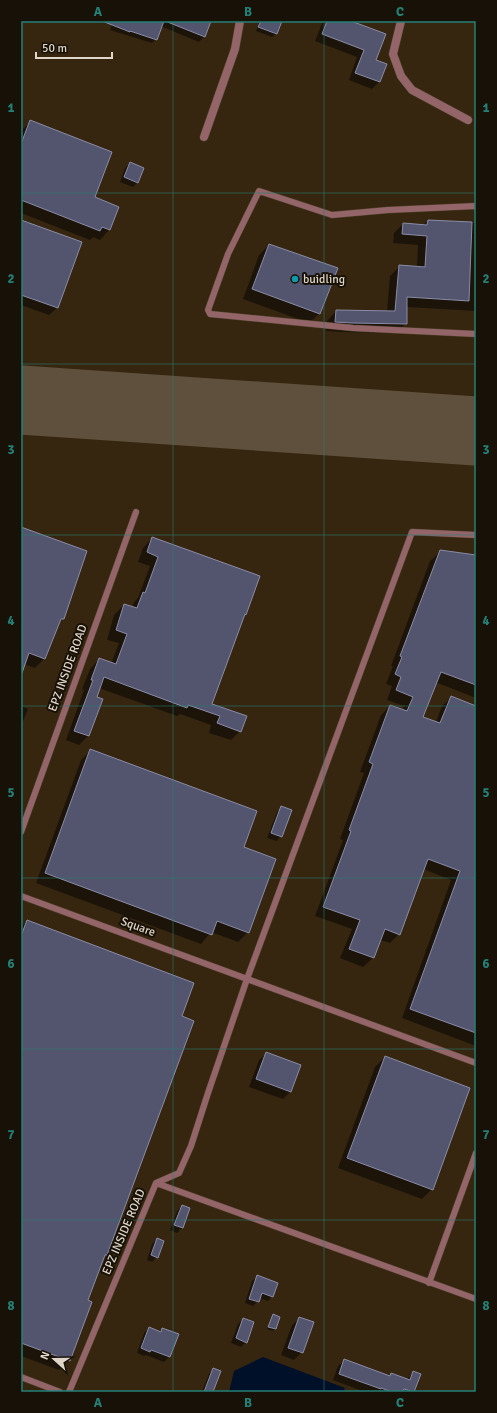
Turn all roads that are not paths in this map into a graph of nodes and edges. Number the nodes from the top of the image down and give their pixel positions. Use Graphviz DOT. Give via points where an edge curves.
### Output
graph roads {
  1 [pos="240,21"];
  2 [pos="402,21"];
  3 [pos="468,120"];
  4 [pos="204,137"];
  5 [pos="476,206"];
  6 [pos="476,334"];
  7 [pos="136,512"];
  8 [pos="476,535"];
  9 [pos="21,832"];
  10 [pos="21,896"];
  11 [pos="248,979"];
  12 [pos="476,1063"];
  13 [pos="476,1153"];
  14 [pos="156,1183"];
  15 [pos="429,1283"];
  16 [pos="476,1299"];
  17 [pos="21,1377"];
  18 [pos="60,1392"];
  19 [pos="69,1392"];
  1 -- 4 [label="street" via="236,49"];
  2 -- 3 [label="street" via="393,54 401,76 412,90"];
  5 -- 6 [label="lane" via="332,215 259,191 228,254 208,310 210,314 353,328"];
  7 -- 9 [label="lane, EPZ INSIDE ROAD"];
  8 -- 11 [label="lane, EPZ INSIDE ROAD" via="412,532"];
  10 -- 11 [label="lane, Square"];
  11 -- 12 [label="lane, Square"];
  11 -- 14 [label="lane, EPZ INSIDE ROAD" via="191,1146 179,1173"];
  13 -- 15 [label="lane"];
  14 -- 15 [label="lane"];
  14 -- 19 [label="lane, EPZ INSIDE ROAD"];
  15 -- 16 [label="lane"];
  17 -- 18 [label="lane"];
}
